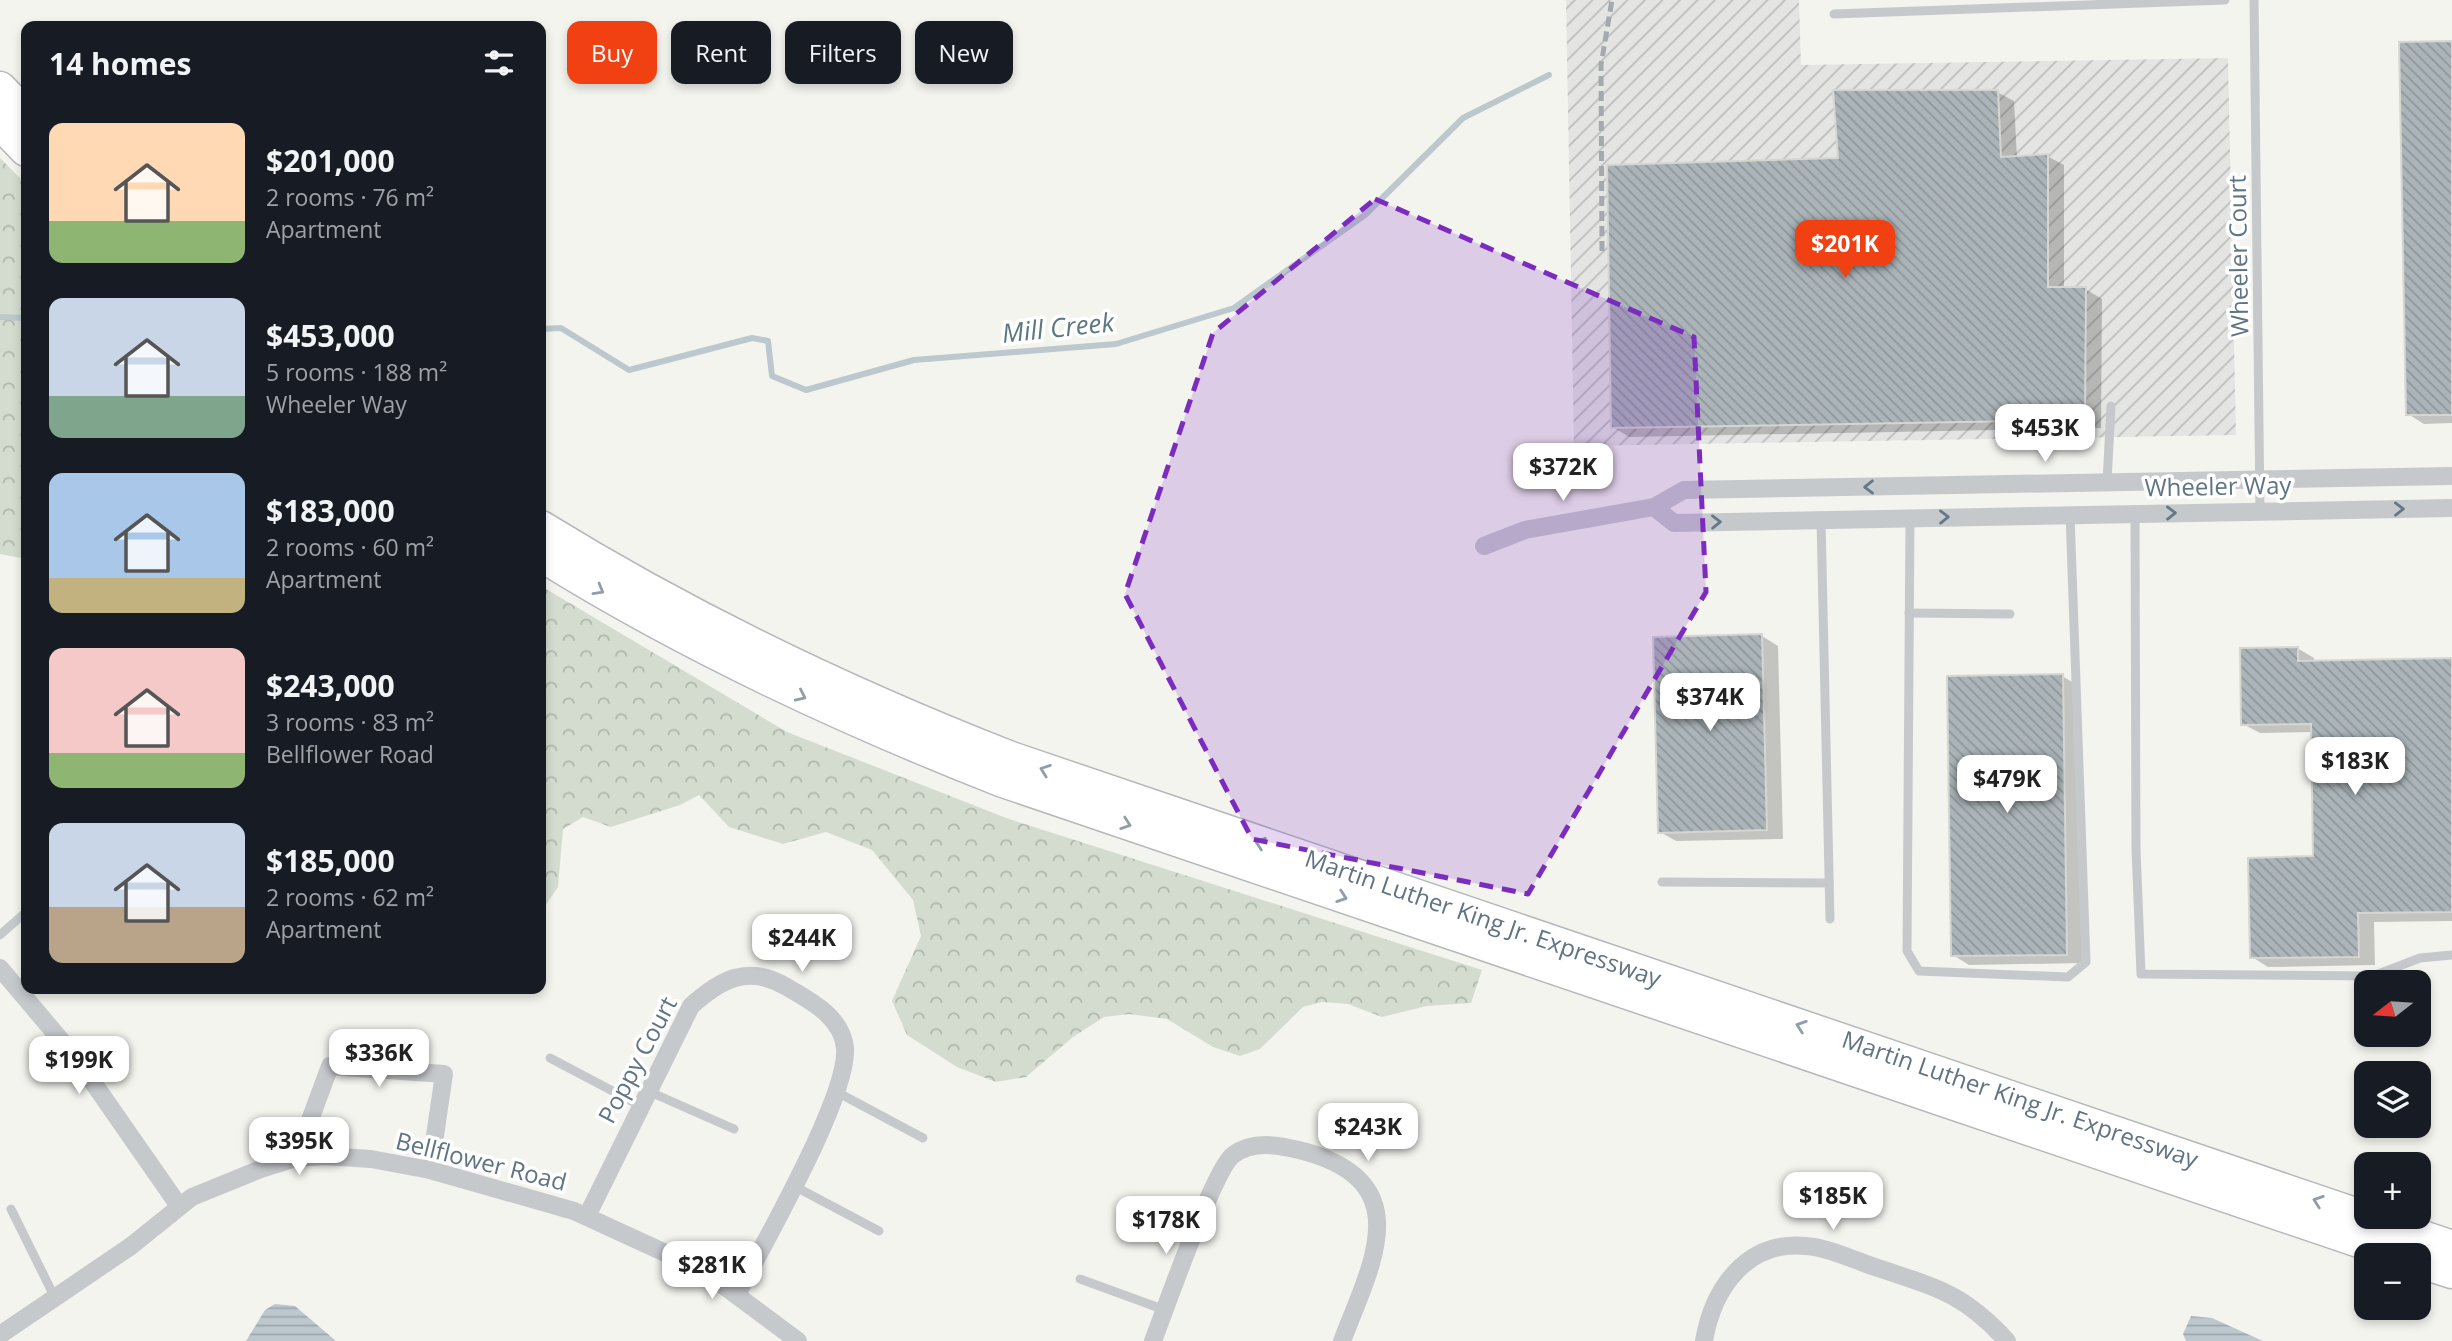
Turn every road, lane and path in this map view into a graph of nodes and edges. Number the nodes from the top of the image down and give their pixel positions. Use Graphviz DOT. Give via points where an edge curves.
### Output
graph roads {
  1 [pos="2225,0"];
  2 [pos="2254,0"];
  3 [pos="1834,14"];
  4 [pos="0,88"];
  5 [pos="21,110"];
  6 [pos="0,123"];
  7 [pos="21,145"];
  8 [pos="2111,406"];
  9 [pos="2452,476"];
  10 [pos="2261,480"];
  11 [pos="2107,482"];
  12 [pos="1654,507"];
  13 [pos="2452,508"];
  14 [pos="2260,511"];
  15 [pos="2135,513"];
  16 [pos="2070,514"];
  17 [pos="1910,518"];
  18 [pos="1821,520"];
  19 [pos="546,530"];
  20 [pos="1484,546"];
  21 [pos="546,558"];
  22 [pos="1909,612"];
  23 [pos="2010,614"];
  24 [pos="1662,882"];
  25 [pos="1829,883"];
  26 [pos="21,917"];
  27 [pos="1830,919"];
  28 [pos="0,936"];
  29 [pos="2452,955"];
  30 [pos="0,968"];
  31 [pos="21,993"];
  32 [pos="22,994"];
  33 [pos="550,1058"];
  34 [pos="835,1091"];
  35 [pos="645,1099"];
  36 [pos="734,1129"];
  37 [pos="923,1138"];
  38 [pos="296,1158"];
  39 [pos="429,1170"];
  40 [pos="793,1185"];
  41 [pos="180,1206"];
  42 [pos="11,1209"];
  43 [pos="587,1216"];
  44 [pos="879,1231"];
  45 [pos="2365,1243"];
  46 [pos="2452,1247"];
  47 [pos="2431,1265"];
  48 [pos="2452,1272"];
  49 [pos="1080,1279"];
  50 [pos="737,1295"];
  51 [pos="55,1298"];
  52 [pos="1165,1310"];
  53 [pos="0,1335"];
  54 [pos="798,1341"];
  55 [pos="1153,1341"];
  56 [pos="1342,1341"];
  57 [pos="1704,1341"];
  58 [pos="2007,1341"];
  1 -- 3 [label="lane"];
  2 -- 10 [label="lane, Wheeler Court"];
  4 -- 5 [label="highway"];
  6 -- 7 [label="highway"];
  8 -- 11 [label="lane"];
  9 -- 10 [label="street, Wheeler Way"];
  10 -- 11 [label="street, Wheeler Way"];
  10 -- 14 [label="lane, Wheeler Court"];
  11 -- 12 [label="street, Wheeler Way, one-way" via="1684,490"];
  12 -- 18 [label="street, Wheeler Way, one-way" via="1674,523"];
  12 -- 20 [label="street, Wheeler Way" via="1525,530"];
  14 -- 13 [label="street, Wheeler Way, one-way"];
  15 -- 14 [label="street, Wheeler Way, one-way"];
  15 -- 16 [label="street, Wheeler Way"];
  15 -- 29 [label="lane" via="2141,974 2373,976 2420,958"];
  17 -- 16 [label="street, Wheeler Way, one-way"];
  16 -- 22 [label="lane" via="2086,962 2068,977 1919,971 1907,950"];
  17 -- 18 [label="street, Wheeler Way"];
  17 -- 22 [label="lane"];
  18 -- 25 [label="lane"];
  46 -- 19 [label="highway, Martin Luther King Jr. Expressway, one-way" via="1011,758 759,649"];
  21 -- 45 [label="highway, Martin Luther King Jr. Expressway, one-way" via="748,670 874,729 1003,781"];
  22 -- 23 [label="lane"];
  24 -- 25 [label="lane"];
  25 -- 27 [label="lane"];
  26 -- 28 [label="lane"];
  30 -- 31 [label="street"];
  32 -- 41 [label="street" via="76,1058"];
  33 -- 35 [label="lane"];
  34 -- 35 [label="street, Poppy Court" via="845,1047 835,1021 816,1004 771,978 738,975 714,985 691,1006"];
  34 -- 37 [label="lane"];
  34 -- 40 [label="street, Poppy Court"];
  35 -- 36 [label="lane"];
  35 -- 43 [label="street, Poppy Court"];
  38 -- 39 [label="street, Bellflower Road" via="355,1157"];
  38 -- 39 [label="street" via="330,1066 444,1074"];
  38 -- 41 [label="street, Bellflower Road" via="211,1187"];
  39 -- 43 [label="street, Bellflower Road"];
  40 -- 44 [label="lane"];
  40 -- 50 [label="street, Poppy Court"];
  41 -- 51 [label="street, Bellflower Road"];
  42 -- 51 [label="lane"];
  43 -- 50 [label="street, Bellflower Road" via="672,1256"];
  47 -- 48 [label="highway"];
  49 -- 52 [label="lane"];
  50 -- 54 [label="street, Bellflower Road"];
  51 -- 53 [label="street, Bellflower Road"];
  52 -- 55 [label="street"];
  52 -- 56 [label="street" via="1231,1156 1254,1146 1277,1145 1316,1154 1360,1181 1372,1196 1379,1218 1376,1252"];
  57 -- 58 [label="street" via="1717,1297 1741,1265 1770,1249 1808,1246 1950,1292 1972,1306"];
}
